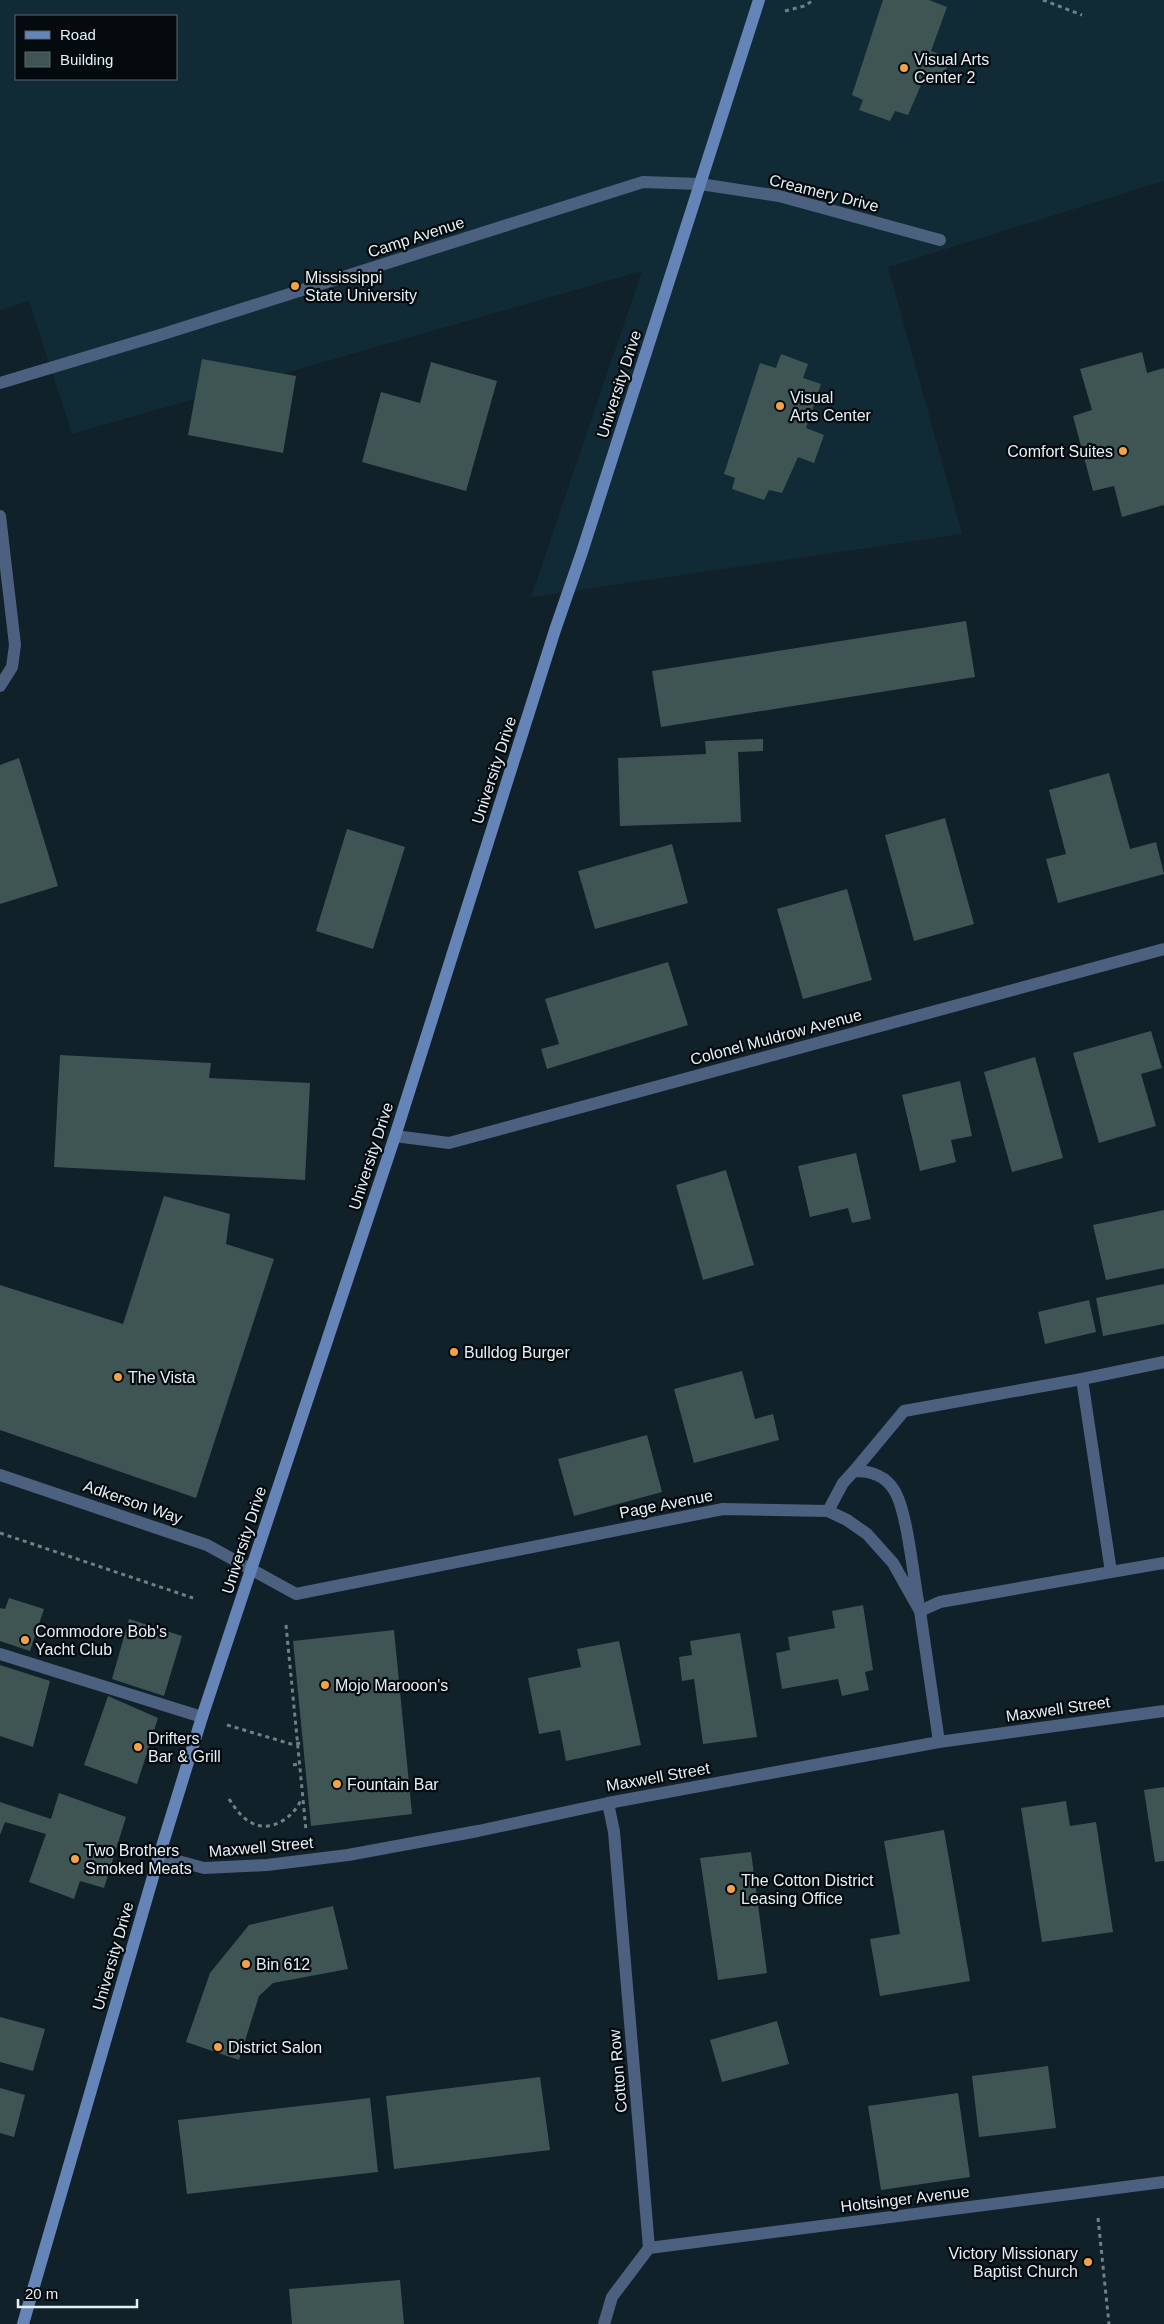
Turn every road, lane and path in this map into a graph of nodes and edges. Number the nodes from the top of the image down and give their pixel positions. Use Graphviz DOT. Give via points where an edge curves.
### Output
graph roads {
  1 [pos="759,0"];
  2 [pos="1043,0"];
  3 [pos="1082,15"];
  4 [pos="700,184"];
  5 [pos="940,240"];
  6 [pos="0,383"];
  7 [pos="0,516"];
  8 [pos="0,686"];
  9 [pos="1164,949"];
  10 [pos="395,1136"];
  11 [pos="1164,1362"];
  12 [pos="1082,1379"];
  13 [pos="854,1470"];
  14 [pos="0,1475"];
  15 [pos="828,1512"];
  16 [pos="0,1533"];
  17 [pos="1164,1563"];
  18 [pos="252,1568"];
  19 [pos="1110,1572"];
  20 [pos="193,1598"];
  21 [pos="920,1610"];
  22 [pos="286,1624"];
  23 [pos="0,1654"];
  24 [pos="1164,1711"];
  25 [pos="202,1717"];
  26 [pos="939,1742"];
  27 [pos="303,1743"];
  28 [pos="297,1744"];
  29 [pos="293,1764"];
  30 [pos="298,1764"];
  31 [pos="229,1799"];
  32 [pos="302,1799"];
  33 [pos="608,1803"];
  34 [pos="306,1830"];
  35 [pos="159,1856"];
  36 [pos="1164,2182"];
  37 [pos="1096,2191"];
  38 [pos="649,2248"];
  39 [pos="23,2324"];
  40 [pos="604,2324"];
  41 [pos="1109,2324"];
  1 -- 4 [label="street, University Drive"];
  2 -- 3 [label="path"];
  4 -- 5 [label="street, Creamery Drive" via="779,196"];
  4 -- 6 [label="street, Camp Avenue" via="644,182"];
  4 -- 10 [label="street, University Drive"];
  7 -- 8 [label="street" via="15,645 12,667"];
  9 -- 10 [label="street, Colonel Muldrow Avenue" via="449,1142"];
  10 -- 18 [label="street, University Drive"];
  11 -- 12 [label="street"];
  12 -- 13 [label="street" via="904,1411"];
  12 -- 19 [label="street"];
  13 -- 15 [label="street"];
  13 -- 21 [label="street" via="869,1470 881,1476 894,1490 904,1519"];
  14 -- 18 [label="street, Adkerson Way" via="207,1545"];
  15 -- 18 [label="street, Page Avenue" via="723,1509 296,1594"];
  15 -- 21 [label="street, Page Avenue" via="867,1534 893,1563"];
  16 -- 20 [label="path"];
  17 -- 19 [label="street"];
  18 -- 25 [label="street, University Drive"];
  19 -- 21 [label="street" via="940,1602"];
  21 -- 26 [label="street, Page Avenue"];
  22 -- 28 [label="path"];
  23 -- 25 [label="street"];
  24 -- 26 [label="street, Maxwell Street"];
  25 -- 28 [label="path"];
  25 -- 35 [label="street, University Drive"];
  26 -- 33 [label="street, Maxwell Street"];
  27 -- 28 [label="path"];
  28 -- 30 [label="path"];
  29 -- 30 [label="path"];
  30 -- 32 [label="path"];
  31 -- 32 [label="path" via="245,1819 261,1826 282,1822 291,1816"];
  32 -- 34 [label="path"];
  33 -- 35 [label="street, Maxwell Street" via="348,1855 267,1865 204,1868"];
  33 -- 38 [label="street, Cotton Row" via="614,1832"];
  35 -- 39 [label="street, University Drive"];
  36 -- 37 [label="street, Holtsinger Avenue"];
  37 -- 38 [label="street, Holtsinger Avenue"];
  37 -- 41 [label="path"];
  38 -- 40 [label="street" via="612,2298"];
}
